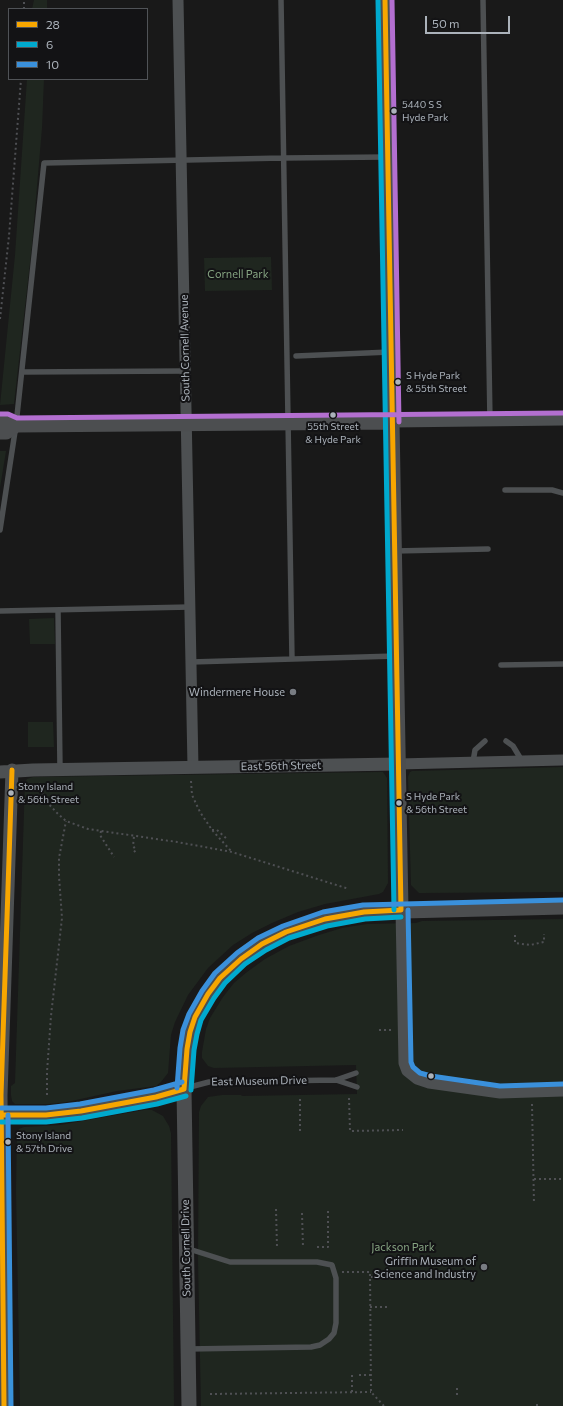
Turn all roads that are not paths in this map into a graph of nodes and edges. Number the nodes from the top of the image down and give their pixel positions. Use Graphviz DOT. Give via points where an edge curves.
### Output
graph roads {
  1 [pos="178,0"];
  2 [pos="281,0"];
  3 [pos="384,0"];
  4 [pos="484,0"];
  5 [pos="387,157"];
  6 [pos="283,158"];
  7 [pos="181,160"];
  8 [pos="391,352"];
  9 [pos="296,356"];
  10 [pos="185,371"];
  11 [pos="22,372"];
  12 [pos="563,420"];
  13 [pos="0,421"];
  14 [pos="490,421"];
  15 [pos="392,422"];
  16 [pos="287,423"];
  17 [pos="186,424"];
  18 [pos="16,425"];
  19 [pos="0,432"];
  20 [pos="505,490"];
  21 [pos="563,493"];
  22 [pos="0,530"];
  23 [pos="488,549"];
  24 [pos="394,551"];
  25 [pos="190,607"];
  26 [pos="58,610"];
  27 [pos="0,611"];
  28 [pos="396,656"];
  29 [pos="292,659"];
  30 [pos="191,662"];
  31 [pos="563,664"];
  32 [pos="501,665"];
  33 [pos="485,741"];
  34 [pos="506,741"];
  35 [pos="563,760"];
  36 [pos="522,761"];
  37 [pos="473,762"];
  38 [pos="398,764"];
  39 [pos="193,767"];
  40 [pos="60,770"];
  41 [pos="6,771"];
  42 [pos="563,907"];
  43 [pos="401,910"];
  44 [pos="356,1073"];
  45 [pos="336,1080"];
  46 [pos="357,1087"];
  47 [pos="184,1089"];
  48 [pos="563,1091"];
  49 [pos="0,1115"];
  50 [pos="186,1248"];
  51 [pos="188,1349"];
  52 [pos="4,1406"];
  53 [pos="189,1406"];
  1 -- 7 [label="street, South Cornell Avenue"];
  2 -- 6 [label="lane"];
  3 -- 5 [label="street"];
  4 -- 14 [label="lane"];
  5 -- 6 [label="lane"];
  5 -- 8 [label="street"];
  6 -- 7 [label="lane"];
  6 -- 16 [label="lane"];
  7 -- 10 [label="street, South Cornell Avenue"];
  7 -- 11 [label="lane" via="44,162"];
  8 -- 9 [label="lane"];
  8 -- 15 [label="street"];
  10 -- 11 [label="lane"];
  10 -- 17 [label="street, South Cornell Avenue"];
  11 -- 18 [label="lane"];
  12 -- 14 [label="street"];
  13 -- 18 [label="main road"];
  14 -- 15 [label="street"];
  15 -- 16 [label="main road"];
  15 -- 24 [label="main road"];
  16 -- 17 [label="main road"];
  16 -- 29 [label="lane"];
  17 -- 18 [label="main road"];
  17 -- 25 [label="street, South Cornell Avenue"];
  18 -- 19 [label="main road" via="6,432"];
  18 -- 22 [label="lane"];
  20 -- 21 [label="lane" via="552,490"];
  23 -- 24 [label="lane"];
  24 -- 28 [label="main road"];
  25 -- 26 [label="lane"];
  25 -- 30 [label="street, South Cornell Avenue"];
  26 -- 27 [label="lane"];
  26 -- 40 [label="lane"];
  28 -- 29 [label="lane"];
  28 -- 38 [label="main road"];
  29 -- 30 [label="lane"];
  30 -- 39 [label="street, South Cornell Avenue"];
  31 -- 32 [label="lane"];
  33 -- 37 [label="lane" via="475,750"];
  34 -- 36 [label="lane" via="514,746"];
  35 -- 36 [label="street, East 56th Street"];
  36 -- 37 [label="street, East 56th Street"];
  37 -- 38 [label="street, East 56th Street"];
  38 -- 39 [label="street, East 56th Street"];
  38 -- 43 [label="main road"];
  39 -- 40 [label="street, East 56th Street"];
  40 -- 41 [label="street, East 56th Street"];
  41 -- 49 [label="street"];
  42 -- 43 [label="main road, South Cornell Drive"];
  43 -- 47 [label="main road, South Cornell Drive" via="364,912 325,919 286,932 262,944 241,959 220,978 195,1017 187,1049"];
  43 -- 48 [label="street" via="404,1063 407,1071 417,1079 429,1083 500,1093"];
  44 -- 45 [label="lane, East Museum Drive"];
  45 -- 46 [label="lane, East Museum Drive"];
  45 -- 47 [label="lane, East Museum Drive" via="209,1082"];
  47 -- 49 [label="street" via="81,1111 46,1115"];
  47 -- 50 [label="main road, South Cornell Drive"];
  49 -- 52 [label="street"];
  50 -- 51 [label="main road, South Cornell Drive"];
  50 -- 51 [label="lane" via="230,1262 317,1262 332,1266 336,1278 334,1333 320,1345"];
  51 -- 53 [label="main road, South Cornell Drive"];
}
